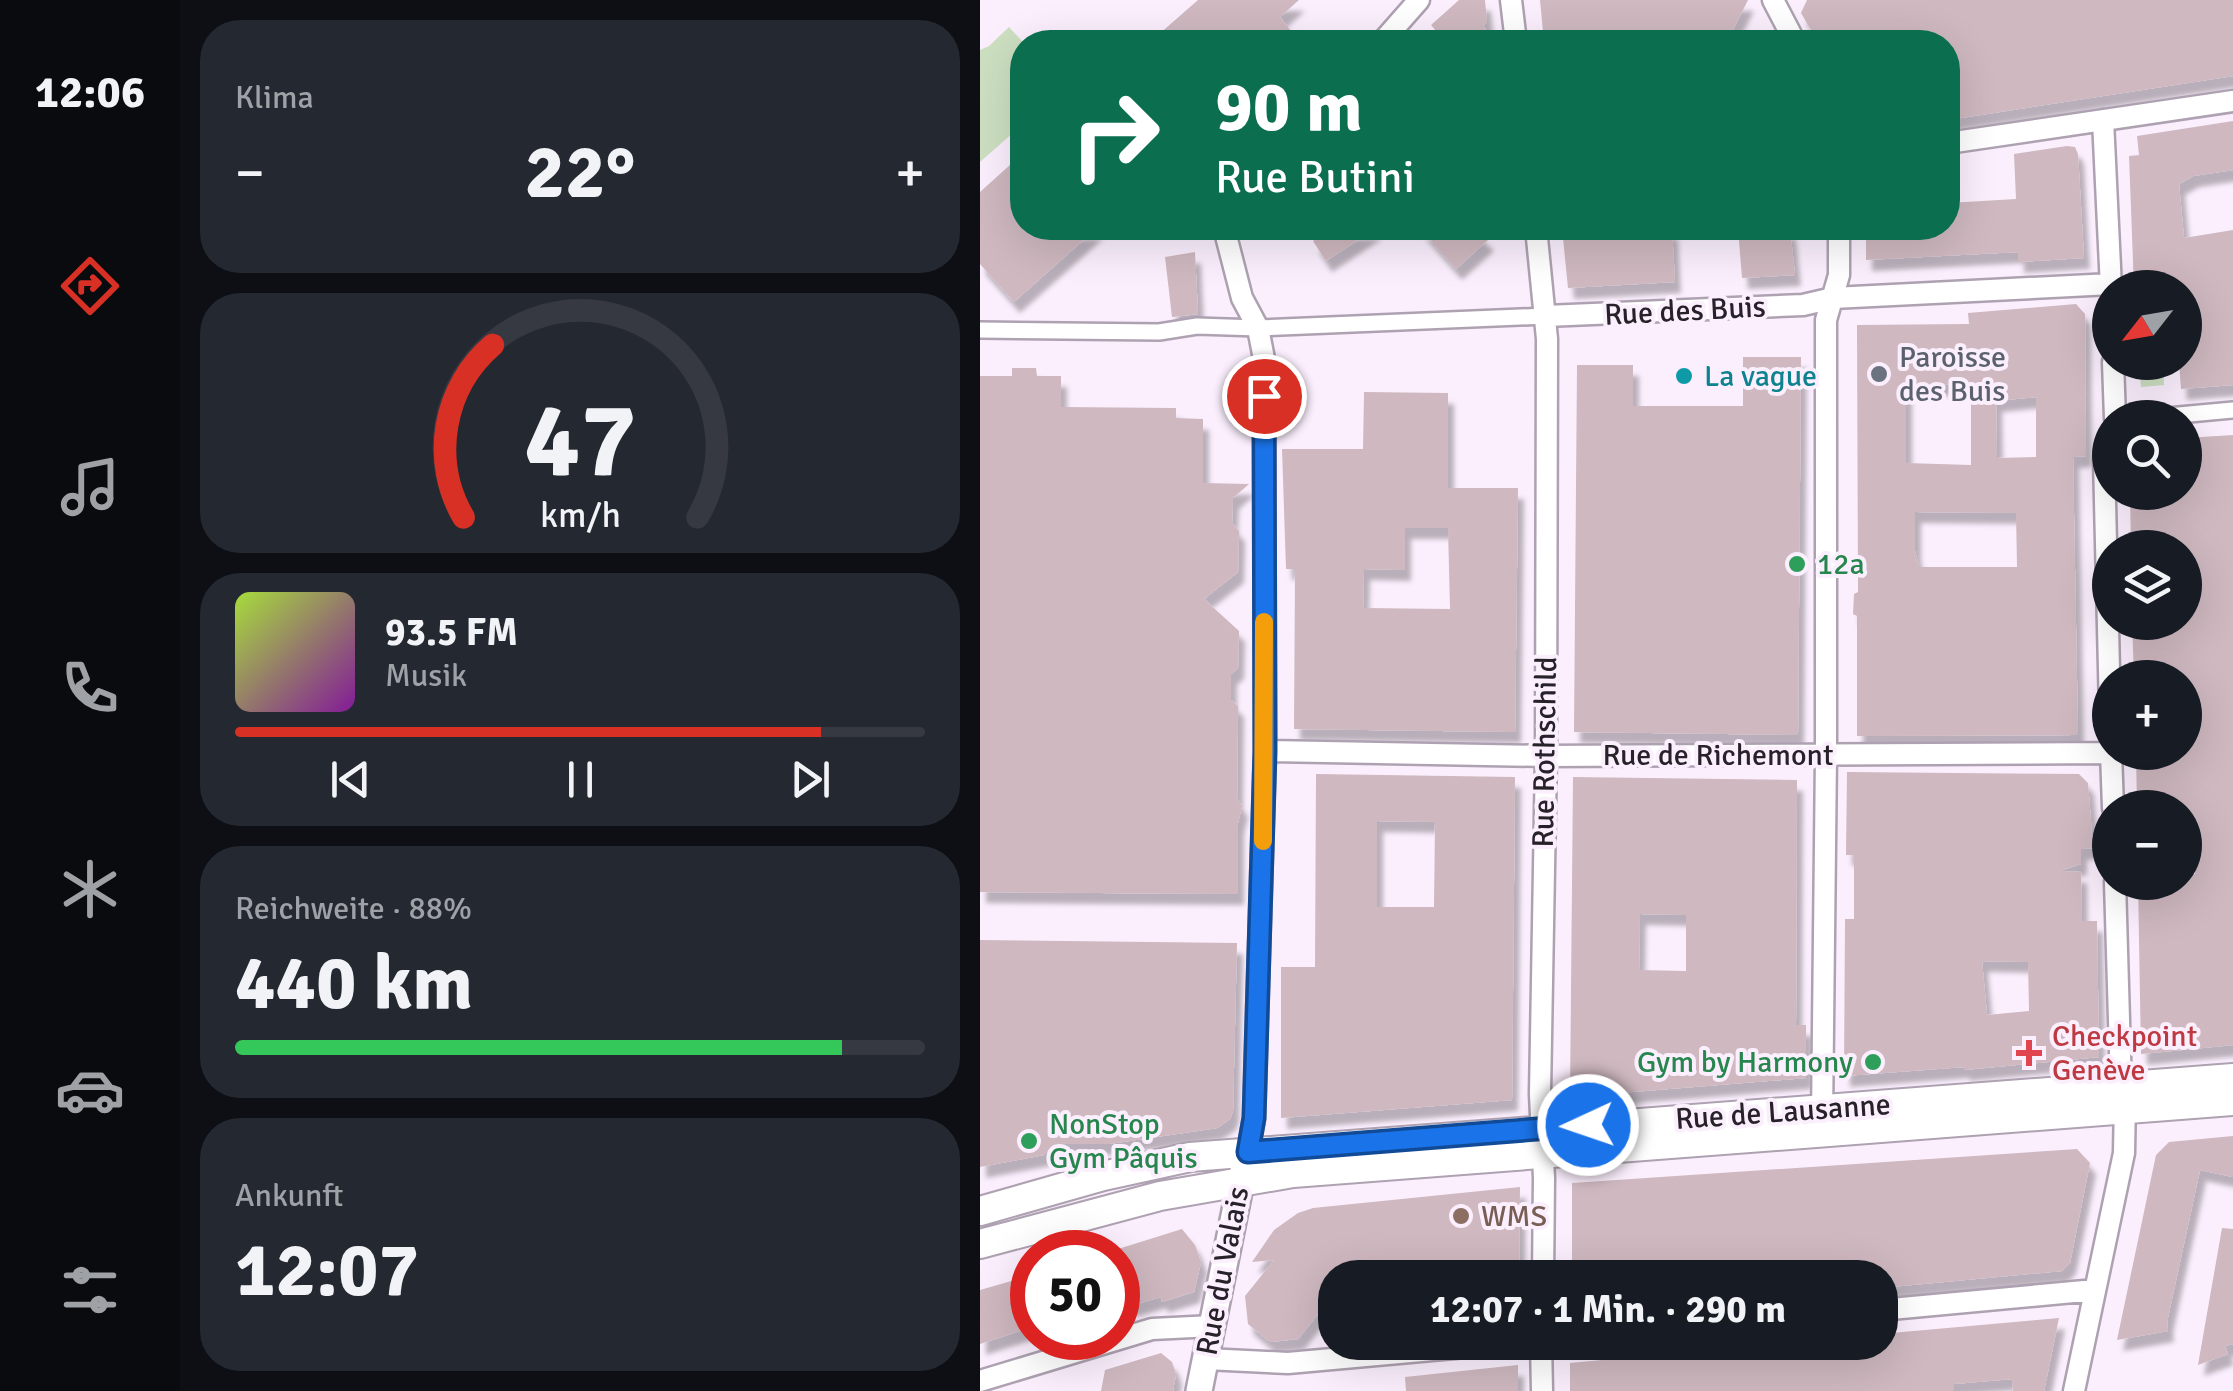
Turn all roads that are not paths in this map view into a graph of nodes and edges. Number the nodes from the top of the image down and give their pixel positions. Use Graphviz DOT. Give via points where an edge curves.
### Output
graph roads {
  1 [pos="1419,0"];
  2 [pos="1511,0"];
  3 [pos="1773,0"];
  4 [pos="1393,30"];
  5 [pos="1515,30"];
  6 [pos="1789,30"];
  7 [pos="2233,101"];
  8 [pos="2103,120"];
  9 [pos="1960,141"];
  10 [pos="1227,240"];
  11 [pos="1537,240"];
  12 [pos="1839,240"];
  13 [pos="2110,270"];
  14 [pos="2092,287"];
  15 [pos="1833,298"];
  16 [pos="1546,316"];
  17 [pos="1258,328"];
  18 [pos="980,330"];
  19 [pos="2233,410"];
  20 [pos="2202,413"];
  21 [pos="2105,510"];
  22 [pos="2109,660"];
  23 [pos="1265,751"];
  24 [pos="2092,753"];
  25 [pos="1826,754"];
  26 [pos="1546,756"];
  27 [pos="2116,900"];
  28 [pos="2233,1078"];
  29 [pos="2124,1096"];
  30 [pos="2233,1101"];
  31 [pos="1822,1122"];
  32 [pos="1542,1141"];
  33 [pos="1248,1152"];
  34 [pos="1240,1180"];
  35 [pos="980,1211"];
  36 [pos="980,1244"];
  37 [pos="1542,1260"];
  38 [pos="2095,1290"];
  39 [pos="1898,1308"];
  40 [pos="1213,1326"];
  41 [pos="1206,1360"];
  42 [pos="1330,1360"];
  43 [pos="1542,1360"];
  44 [pos="980,1382"];
  45 [pos="1199,1391"];
  46 [pos="1542,1391"];
  47 [pos="2074,1391"];
  1 -- 4 [label="street"];
  2 -- 5 [label="street"];
  3 -- 6 [label="street"];
  7 -- 8 [label="street"];
  8 -- 9 [label="street"];
  8 -- 13 [label="street"];
  10 -- 17 [label="street" via="1242,298"];
  11 -- 16 [label="street, Rue Rothschild"];
  12 -- 15 [label="street"];
  14 -- 15 [label="street, Rue des Buis"];
  15 -- 16 [label="street, Rue des Buis" via="1803,305"];
  15 -- 25 [label="street" via="1826,320"];
  16 -- 17 [label="street, Rue des Buis"];
  16 -- 26 [label="street, Rue Rothschild"];
  17 -- 18 [label="street, Rue des Buis"];
  17 -- 23 [label="street" via="1264,360"];
  19 -- 20 [label="street"];
  21 -- 22 [label="street"];
  23 -- 26 [label="street, Rue de Richemont"];
  23 -- 33 [label="street"];
  24 -- 25 [label="street, Rue de Richemont"];
  25 -- 26 [label="street, Rue de Richemont"];
  25 -- 31 [label="street"];
  26 -- 32 [label="street, Rue Rothschild"];
  27 -- 29 [label="street"];
  28 -- 29 [label="main road"];
  29 -- 30 [label="main road"];
  29 -- 31 [label="main road"];
  29 -- 38 [label="street" via="2124,1153"];
  31 -- 32 [label="main road"];
  32 -- 33 [label="main road"];
  32 -- 34 [label="main road"];
  32 -- 37 [label="street, Rue Rothschild"];
  33 -- 34 [label="street, Rue du Valais"];
  33 -- 35 [label="main road" via="1161,1162"];
  34 -- 36 [label="main road"];
  34 -- 40 [label="street, Rue du Valais"];
  38 -- 39 [label="street"];
  38 -- 47 [label="street"];
  40 -- 41 [label="street, Rue du Valais"];
  40 -- 44 [label="street" via="1152,1329"];
  41 -- 42 [label="street"];
  41 -- 45 [label="street, Rue du Valais"];
  43 -- 46 [label="street"];
}
